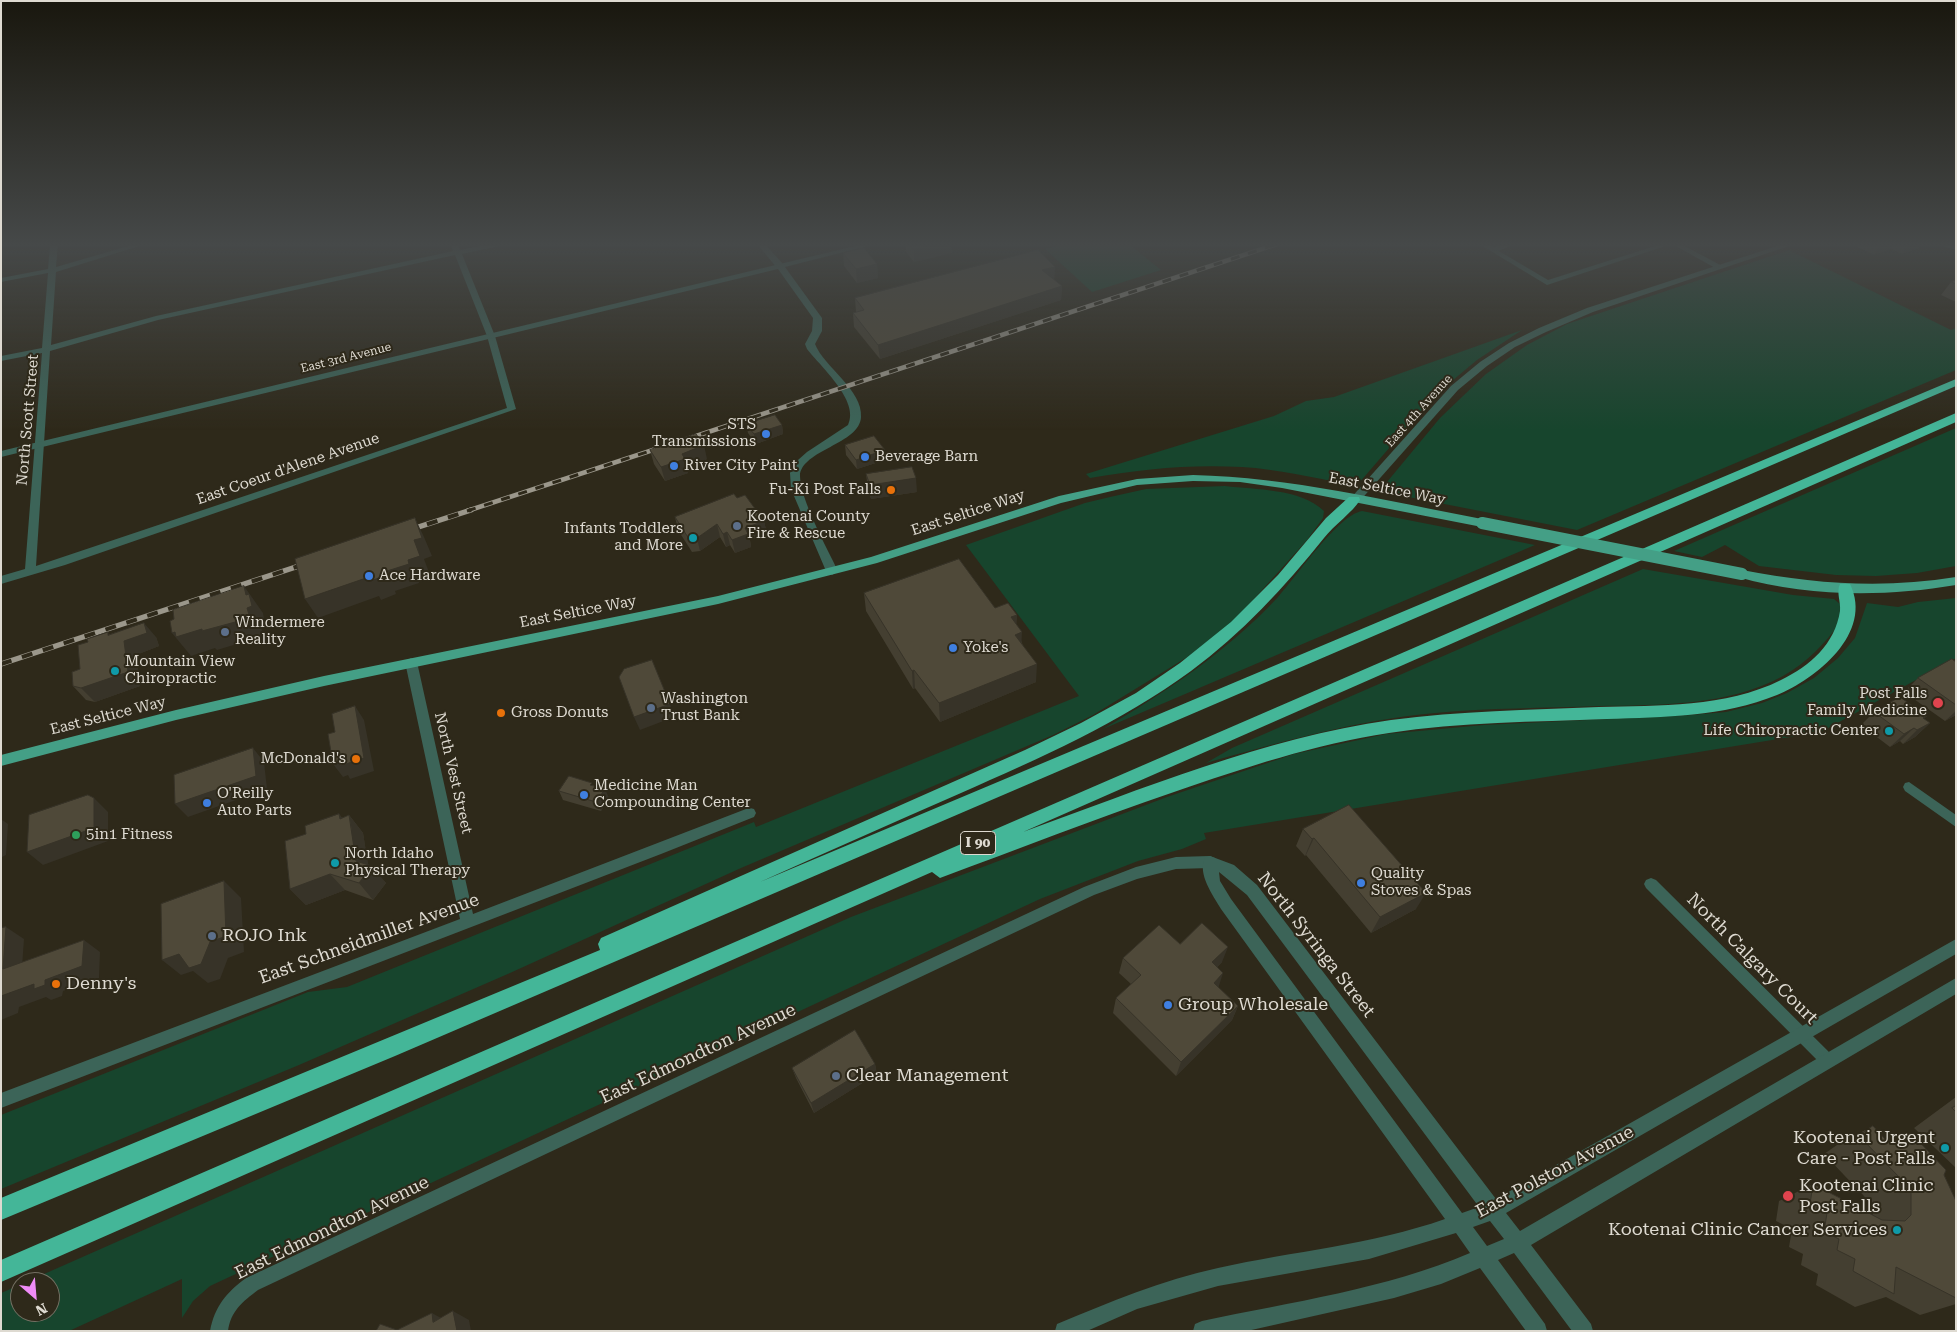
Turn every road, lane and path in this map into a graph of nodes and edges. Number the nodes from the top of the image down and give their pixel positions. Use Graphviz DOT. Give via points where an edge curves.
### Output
graph roads {
  1 [pos="51,306"];
  2 [pos="210,306"];
  3 [pos="480,306"];
  4 [pos="615,306"];
  5 [pos="811,306"];
  6 [pos="1603,306"];
  7 [pos="492,336"];
  8 [pos="48,348"];
  9 [pos="1,359"];
  10 [pos="1956,382"];
  11 [pos="1956,417"];
  12 [pos="39,445"];
  13 [pos="1,454"];
  14 [pos="1354,500"];
  15 [pos="832,571"];
  16 [pos="30,572"];
  17 [pos="1,580"];
  18 [pos="1956,581"];
  19 [pos="1845,588"];
  20 [pos="411,662"];
  21 [pos="1,760"];
  22 [pos="1909,787"];
  23 [pos="750,813"];
  24 [pos="1956,822"];
  25 [pos="1210,862"];
  26 [pos="1651,884"];
  27 [pos="468,922"];
  28 [pos="796,923"];
  29 [pos="1956,946"];
  30 [pos="1956,985"];
  31 [pos="1801,1036"];
  32 [pos="388,1049"];
  33 [pos="1827,1060"];
  34 [pos="1,1101"];
  35 [pos="1,1208"];
  36 [pos="1492,1211"];
  37 [pos="1457,1222"];
  38 [pos="1517,1244"];
  39 [pos="1484,1257"];
  40 [pos="1,1271"];
  41 [pos="220,1324"];
  42 [pos="1064,1331"];
  43 [pos="1202,1331"];
  44 [pos="1538,1331"];
  45 [pos="1584,1331"];
  1 -- 8 [label="street, North Scott Street"];
  2 -- 8 [label="street"];
  3 -- 7 [label="street"];
  4 -- 7 [label="street, East 3rd Avenue"];
  5 -- 15 [label="street" via="818,324 810,344 812,349 857,412 856,422 848,432 808,454 795,473 796,489"];
  6 -- 14 [label="street, East 4th Avenue" via="1529,336 1472,373 1448,394"];
  7 -- 12 [label="street, East 3rd Avenue"];
  7 -- 16 [label="street, East Coeur d'Alene Avenue" via="512,409"];
  8 -- 9 [label="street"];
  8 -- 12 [label="street, North Scott Street"];
  10 -- 32 [label="highway"];
  11 -- 28 [label="highway, I 90"];
  12 -- 13 [label="street, East 3rd Avenue"];
  12 -- 16 [label="street, North Scott Street"];
  14 -- 15 [label="main road, East Seltice Way" via="1240,479 1137,482 1060,500"];
  14 -- 19 [label="main road, East Seltice Way, bridge" via="1784,583"];
  14 -- 32 [label="highway" via="1329,521 1298,561 1238,625 1166,681 1109,716 1046,748 695,902"];
  15 -- 20 [label="main road, East Seltice Way" via="665,611"];
  16 -- 17 [label="street, East Coeur d'Alene Avenue"];
  18 -- 19 [label="main road, East Seltice Way" via="1903,588"];
  19 -- 28 [label="highway" via="1848,617 1841,635 1827,655 1807,673 1770,692 1740,701 1678,710 1429,722 1316,741 1199,776"];
  20 -- 21 [label="main road, East Seltice Way" via="218,705"];
  20 -- 27 [label="street, North Vest Street"];
  22 -- 24 [label="street"];
  23 -- 27 [label="street, East Schneidmiller Avenue"];
  25 -- 36 [label="street, North Syringa Street" via="1229,870 1252,890"];
  25 -- 37 [label="street" via="1213,882 1226,904"];
  25 -- 41 [label="street, East Edmondton Avenue" via="1176,862 1089,891 252,1284 229,1301"];
  26 -- 31 [label="street, North Calgary Court"];
  27 -- 34 [label="street, East Schneidmiller Avenue"];
  28 -- 40 [label="highway, I 90"];
  29 -- 31 [label="street, East Polston Avenue"];
  30 -- 33 [label="street"];
  31 -- 33 [label="street, North Calgary Court"];
  31 -- 36 [label="street, East Polston Avenue"];
  32 -- 35 [label="highway"];
  33 -- 38 [label="street"];
  36 -- 37 [label="street, East Polston Avenue"];
  36 -- 38 [label="street, North Syringa Street"];
  37 -- 39 [label="street"];
  37 -- 42 [label="street, East Polston Avenue" via="1369,1250 1209,1279 1136,1300"];
  38 -- 39 [label="street"];
  38 -- 45 [label="street, North Syringa Street"];
  39 -- 43 [label="street" via="1441,1275 1394,1289"];
  39 -- 44 [label="street"];
}
